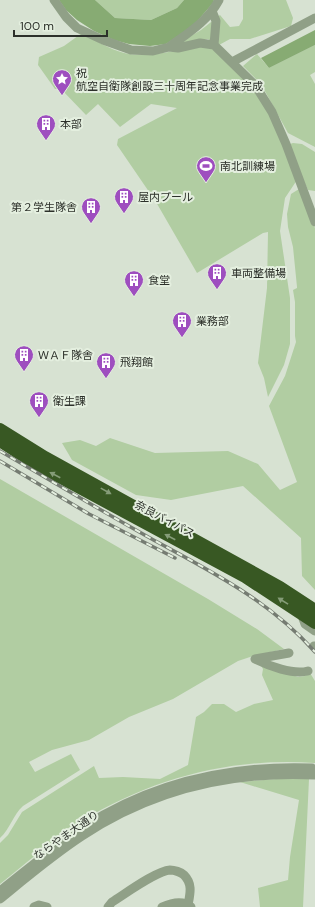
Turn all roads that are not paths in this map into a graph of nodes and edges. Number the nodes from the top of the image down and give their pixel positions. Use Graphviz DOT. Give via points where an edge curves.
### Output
graph roads {
  1 [pos="54,0"];
  2 [pos="219,0"];
  3 [pos="212,12"];
  4 [pos="315,18"];
  5 [pos="214,45"];
  6 [pos="169,47"];
  7 [pos="232,62"];
  8 [pos="315,222"];
  9 [pos="0,429"];
  10 [pos="0,442"];
  11 [pos="315,610"];
  12 [pos="301,612"];
  13 [pos="315,623"];
  14 [pos="315,631"];
  15 [pos="289,653"];
  16 [pos="308,671"];
  17 [pos="315,768"];
  18 [pos="315,775"];
  19 [pos="0,891"];
  20 [pos="0,899"];
  21 [pos="190,906"];
  22 [pos="34,907"];
  23 [pos="47,907"];
  24 [pos="108,907"];
  25 [pos="162,907"];
  1 -- 6 [label="street" via="77,28 102,40 131,50 153,51"];
  2 -- 3 [label="street"];
  3 -- 5 [label="street" via="216,21"];
  3 -- 6 [label="street"];
  4 -- 7 [label="street"];
  5 -- 6 [label="street" via="200,43 178,48"];
  5 -- 7 [label="street"];
  7 -- 8 [label="street" via="255,85 272,112"];
  9 -- 11 [label="highway, 奈良バイパス, one-way" via="45,458 280,587"];
  12 -- 10 [label="highway, 奈良バイパス, one-way" via="245,577 37,465"];
  12 -- 13 [label="highway, 奈良バイパス"];
  12 -- 14 [label="street" via="305,624"];
  15 -- 16 [label="street" via="255,659 296,673"];
  17 -- 19 [label="street, ならやま大通り" via="260,768 234,771 156,791 117,808 87,826 46,854"];
  18 -- 20 [label="street, ならやま大通り" via="260,775 221,780 182,789 141,804 81,836"];
  21 -- 24 [label="street" via="189,882 182,874 170,870 155,875"];
  21 -- 25 [label="street" via="175,902"];
  22 -- 23 [label="street"];
}
